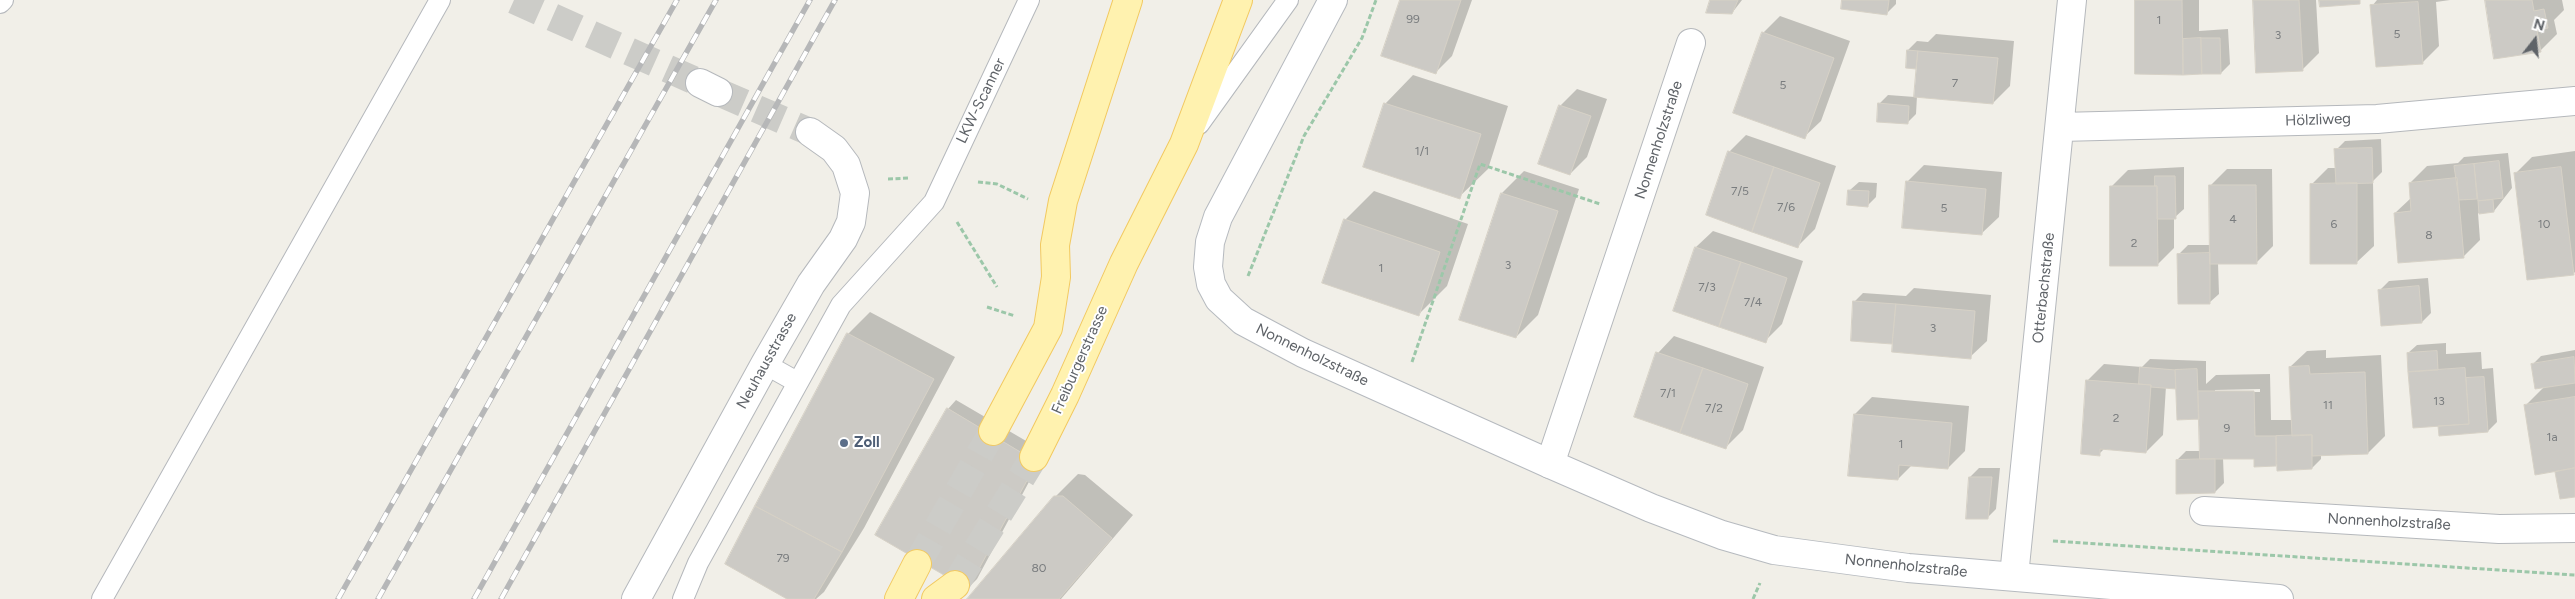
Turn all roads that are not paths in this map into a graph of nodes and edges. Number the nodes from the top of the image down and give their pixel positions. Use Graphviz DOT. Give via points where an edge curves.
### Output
graph roads {
  1 [pos="3,0"];
  2 [pos="440,0"];
  3 [pos="1030,0"];
  4 [pos="1128,0"];
  5 [pos="1238,0"];
  6 [pos="1288,0"];
  7 [pos="1333,0"];
  8 [pos="2072,0"];
  9 [pos="0,3"];
  10 [pos="1691,43"];
  11 [pos="2575,100"];
  12 [pos="2060,127"];
  13 [pos="810,132"];
  14 [pos="1184,144"];
  15 [pos="1048,328"];
  16 [pos="1089,342"];
  17 [pos="765,364"];
  18 [pos="797,382"];
  19 [pos="993,431"];
  20 [pos="1034,457"];
  21 [pos="1550,464"];
  22 [pos="2204,511"];
  23 [pos="2575,528"];
  24 [pos="917,564"];
  25 [pos="2014,576"];
  26 [pos="102,599"];
  27 [pos="636,599"];
  28 [pos="682,599"];
  29 [pos="899,599"];
  30 [pos="2279,599"];
  1 -- 9 [label="lane"];
  2 -- 26 [label="lane"];
  3 -- 18 [label="lane, LKW-Scanner" via="934,202 841,305"];
  4 -- 15 [label="main road" via="1061,212"];
  5 -- 14 [label="main road, Freiburgerstrasse"];
  6 -- 14 [label="lane"];
  7 -- 21 [label="street, Nonnenholzstraße" via="1223,209 1213,234 1208,267 1211,284 1233,314 1271,338"];
  8 -- 12 [label="street, Otterbachstraße"];
  10 -- 21 [label="street, Nonnenholzstraße"];
  11 -- 12 [label="street, Hölzliweg" via="2377,119"];
  12 -- 25 [label="street, Otterbachstraße"];
  13 -- 17 [label="street, Neuhausstrasse" via="834,149 846,165 853,180 854,207 843,239 810,284"];
  14 -- 16 [label="main road, Freiburgerstrasse" via="1124,263"];
  15 -- 16 [label="main road"];
  15 -- 19 [label="main road"];
  16 -- 20 [label="main road, Freiburgerstrasse"];
  17 -- 18 [label="lane"];
  17 -- 27 [label="street, Neuhausstrasse"];
  18 -- 28 [label="lane, LKW-Scanner" via="698,563"];
  21 -- 25 [label="street, Nonnenholzstraße" via="1651,508 1722,535 1774,550 1908,568"];
  22 -- 23 [label="street, Nonnenholzstraße" via="2499,529"];
  24 -- 29 [label="main road"];
  25 -- 30 [label="street, Nonnenholzstraße"];
}
